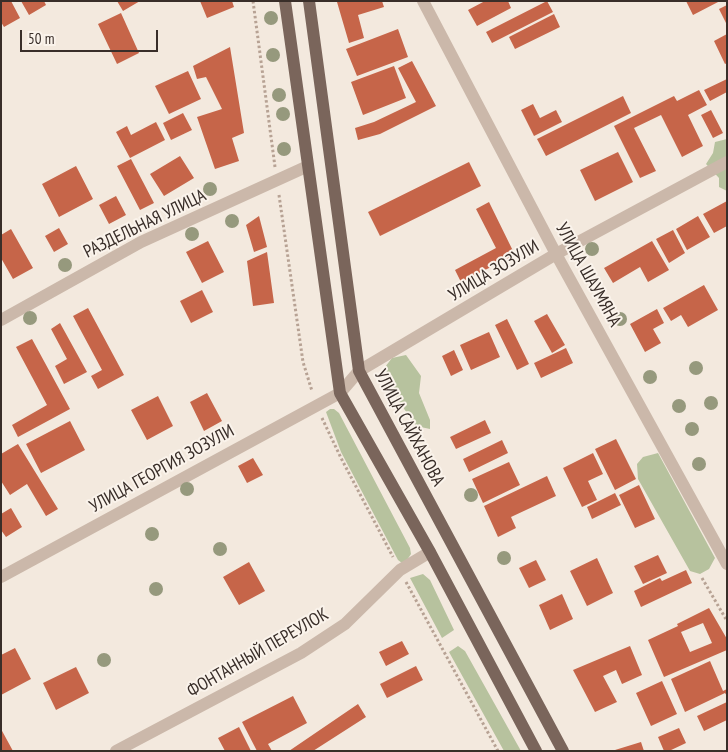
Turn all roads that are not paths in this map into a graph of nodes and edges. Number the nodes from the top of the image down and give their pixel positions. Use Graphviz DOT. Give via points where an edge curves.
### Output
graph roads {
  1 [pos="285,1"];
  2 [pos="309,1"];
  3 [pos="423,1"];
  4 [pos="727,162"];
  5 [pos="308,166"];
  6 [pos="556,254"];
  7 [pos="1,320"];
  8 [pos="359,372"];
  9 [pos="340,392"];
  10 [pos="430,552"];
  11 [pos="727,564"];
  12 [pos="1,577"];
  13 [pos="116,751"];
  14 [pos="536,751"];
  15 [pos="563,751"];
  1 -- 5 [label="main road"];
  2 -- 8 [label="main road, УЛИЦА САЙХАНОВА"];
  3 -- 6 [label="street, УЛИЦА ШАУМЯНА"];
  4 -- 6 [label="street, УЛИЦА ЗОЗУЛИ"];
  5 -- 7 [label="street, РАЗДЕЛЬНАЯ УЛИЦА" via="141,242"];
  5 -- 9 [label="main road"];
  6 -- 8 [label="street, УЛИЦА ЗОЗУЛИ"];
  6 -- 11 [label="street, УЛИЦА ШАУМЯНА"];
  8 -- 9 [label="street, УЛИЦА ЗОЗУЛИ"];
  8 -- 15 [label="main road, УЛИЦА САЙХАНОВА"];
  9 -- 10 [label="main road"];
  9 -- 12 [label="street, УЛИЦА ГЕОРГИЯ ЗОЗУЛИ"];
  10 -- 13 [label="street, ФОНТАННЫЙ ПЕРЕУЛОК" via="400,570 345,624 301,653"];
  10 -- 14 [label="main road"];
}
